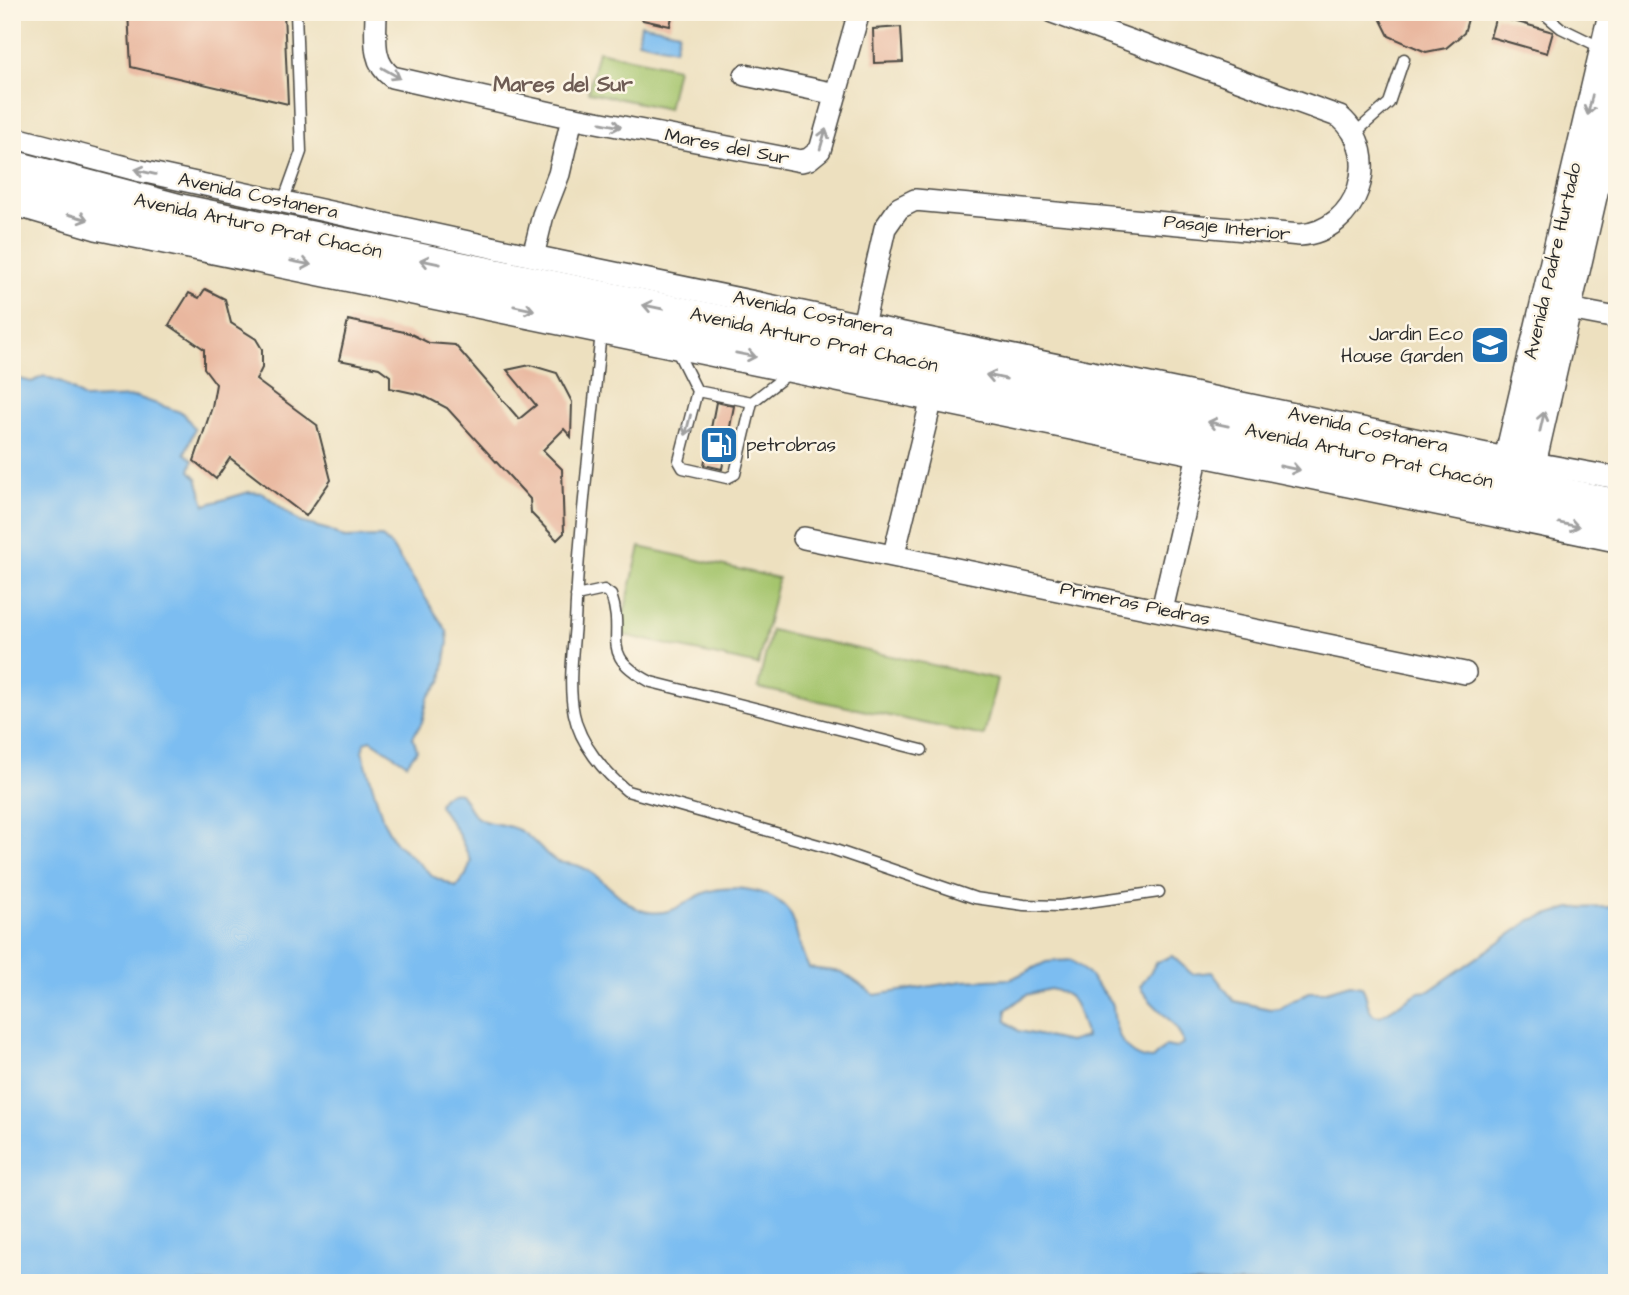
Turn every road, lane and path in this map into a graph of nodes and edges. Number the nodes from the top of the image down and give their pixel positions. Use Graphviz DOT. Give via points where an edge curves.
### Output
graph roads {
  1 [pos="296,12"];
  2 [pos="376,12"];
  3 [pos="859,12"];
  4 [pos="1052,12"];
  5 [pos="1542,12"];
  6 [pos="1612,12"];
  7 [pos="1603,49"];
  8 [pos="1404,59"];
  9 [pos="745,75"];
  10 [pos="836,94"];
  11 [pos="1617,94"];
  12 [pos="566,116"];
  13 [pos="1355,133"];
  14 [pos="12,136"];
  15 [pos="12,167"];
  16 [pos="1596,177"];
  17 [pos="12,198"];
  18 [pos="283,202"];
  19 [pos="533,256"];
  20 [pos="1555,306"];
  21 [pos="1617,318"];
  22 [pos="601,324"];
  23 [pos="863,325"];
  24 [pos="670,340"];
  25 [pos="801,366"];
  26 [pos="697,391"];
  27 [pos="933,394"];
  28 [pos="752,402"];
  29 [pos="1199,450"];
  30 [pos="1617,478"];
  31 [pos="1514,487"];
  32 [pos="1617,506"];
  33 [pos="1617,535"];
  34 [pos="804,538"];
  35 [pos="894,554"];
  36 [pos="576,596"];
  37 [pos="1162,610"];
  38 [pos="1465,673"];
  39 [pos="922,750"];
  40 [pos="1159,892"];
  1 -- 18 [label="lane" via="301,152"];
  2 -- 12 [label="street, Mares del Sur, one-way" via="377,61 392,77"];
  3 -- 10 [label="street, Mares del Sur"];
  4 -- 13 [label="street" via="1329,111"];
  5 -- 7 [label="lane" via="1561,28"];
  6 -- 7 [label="street, Avenida Padre Hurtado"];
  7 -- 16 [label="street, Avenida Padre Hurtado, one-way"];
  8 -- 13 [label="lane" via="1389,103"];
  9 -- 10 [label="street"];
  12 -- 10 [label="street, Mares del Sur, one-way" via="801,162 820,150"];
  11 -- 16 [label="street, Avenida Padre Hurtado"];
  12 -- 19 [label="street" via="547,175"];
  13 -- 23 [label="street, Pasaje Interior" via="1362,165 1354,200 1335,225 1312,234 915,200 899,208 885,228"];
  18 -- 14 [label="street, Avenida Costanera, one-way"];
  31 -- 15 [label="main road, Avenida Arturo Prat Chacón, one-way" via="180,211"];
  16 -- 20 [label="street, Avenida Padre Hurtado"];
  17 -- 22 [label="main road, Avenida Arturo Prat Chacón, one-way" via="97,223"];
  18 -- 19 [label="street, Avenida Costanera"];
  19 -- 23 [label="street, Avenida Costanera"];
  20 -- 21 [label="street"];
  20 -- 31 [label="street, Avenida Padre Hurtado"];
  22 -- 24 [label="main road, Avenida Arturo Prat Chacón"];
  22 -- 36 [label="lane"];
  23 -- 31 [label="street, Avenida Costanera"];
  24 -- 25 [label="main road, Avenida Arturo Prat Chacón, one-way"];
  24 -- 26 [label="lane"];
  25 -- 27 [label="main road, Avenida Arturo Prat Chacón"];
  25 -- 28 [label="lane"];
  26 -- 28 [label="lane"];
  26 -- 28 [label="lane, one-way" via="680,465 727,478 735,474"];
  27 -- 29 [label="main road, Avenida Arturo Prat Chacón"];
  27 -- 35 [label="street"];
  29 -- 31 [label="main road, Avenida Arturo Prat Chacón, one-way"];
  29 -- 37 [label="street"];
  30 -- 31 [label="street, Avenida Costanera"];
  31 -- 32 [label="main road, Avenida Arturo Prat Chacón"];
  31 -- 33 [label="main road, Avenida Arturo Prat Chacón, one-way"];
  34 -- 35 [label="street, Primeras Piedras"];
  35 -- 37 [label="street, Primeras Piedras"];
  36 -- 39 [label="lane" via="604,590 611,595 616,653 625,666 651,682"];
  36 -- 40 [label="lane" via="574,715 591,752 608,776 627,791 829,848 975,898 1059,906"];
  37 -- 38 [label="street, Primeras Piedras"];
}
